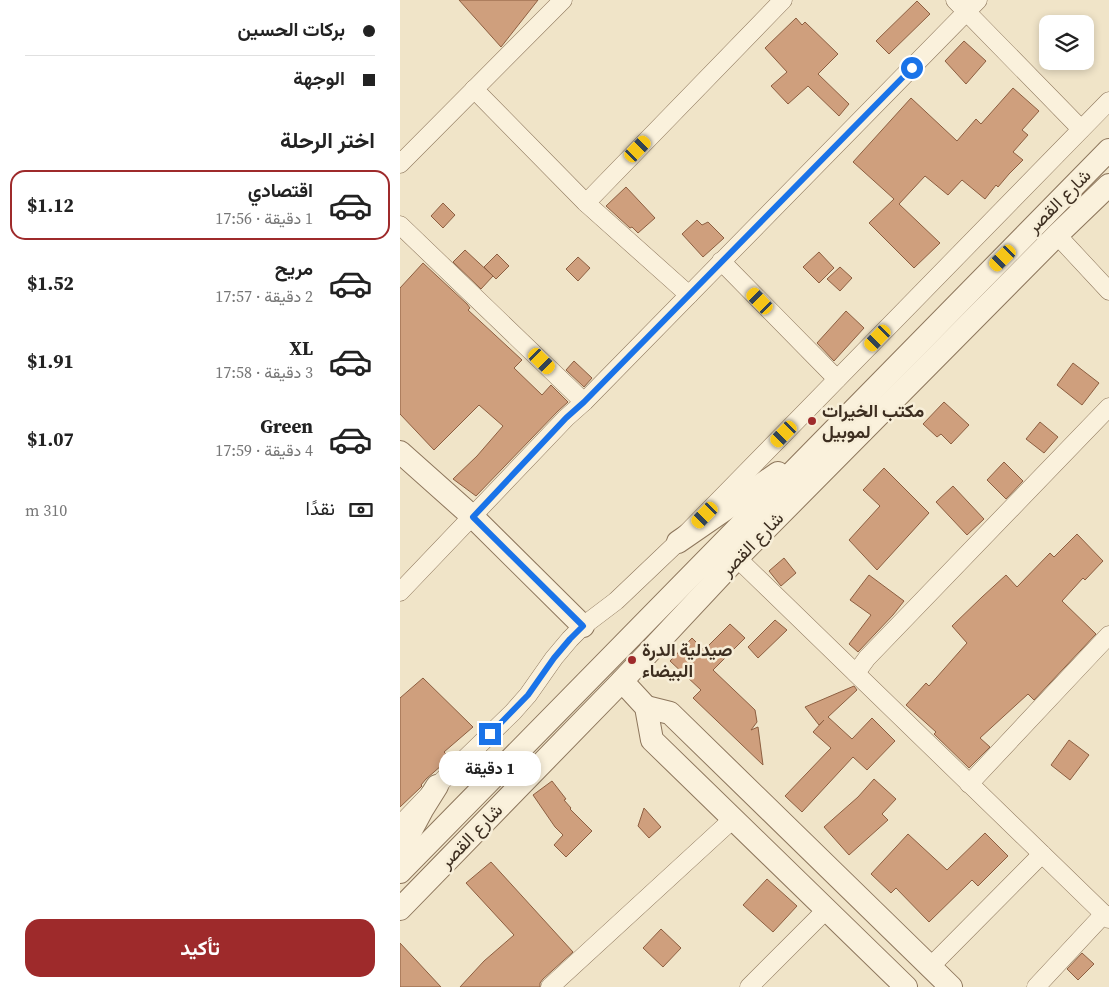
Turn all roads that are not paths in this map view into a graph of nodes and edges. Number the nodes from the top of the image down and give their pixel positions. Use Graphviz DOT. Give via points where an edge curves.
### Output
graph roads {
  1 [pos="783,0"];
  2 [pos="561,1"];
  3 [pos="967,4"];
  4 [pos="474,89"];
  5 [pos="1109,101"];
  6 [pos="1081,130"];
  7 [pos="1109,150"];
  8 [pos="400,164"];
  9 [pos="1109,184"];
  10 [pos="586,203"];
  11 [pos="400,224"];
  12 [pos="1057,235"];
  13 [pos="722,262"];
  14 [pos="1109,291"];
  15 [pos="689,295"];
  16 [pos="837,379"];
  17 [pos="584,402"];
  18 [pos="1109,407"];
  19 [pos="818,446"];
  20 [pos="400,452"];
  21 [pos="473,517"];
  22 [pos="678,542"];
  23 [pos="737,558"];
  24 [pos="400,592"];
  25 [pos="583,626"];
  26 [pos="1109,635"];
  27 [pos="856,673"];
  28 [pos="622,681"];
  29 [pos="646,707"];
  30 [pos="969,784"];
  31 [pos="437,786"];
  32 [pos="733,819"];
  33 [pos="400,825"];
  34 [pos="400,852"];
  35 [pos="1042,854"];
  36 [pos="400,872"];
  37 [pos="400,909"];
  38 [pos="826,910"];
  39 [pos="1106,917"];
  40 [pos="930,967"];
  41 [pos="550,987"];
  42 [pos="749,987"];
  43 [pos="906,987"];
  44 [pos="950,987"];
  45 [pos="1036,987"];
  1 -- 10 [label="street"];
  2 -- 4 [label="street"];
  3 -- 6 [label="street"];
  3 -- 13 [label="street"];
  4 -- 8 [label="street"];
  4 -- 10 [label="street"];
  5 -- 6 [label="street"];
  6 -- 16 [label="street"];
  7 -- 19 [label="street, شارع القصر"];
  9 -- 12 [label="street, شارع القصر"];
  10 -- 15 [label="street"];
  11 -- 17 [label="street"];
  12 -- 14 [label="street"];
  12 -- 23 [label="street, شارع القصر"];
  13 -- 15 [label="street"];
  13 -- 16 [label="street"];
  15 -- 17 [label="street"];
  16 -- 22 [label="street"];
  17 -- 21 [label="street"];
  18 -- 27 [label="street"];
  19 -- 22 [label="street"];
  19 -- 36 [label="street, شارع القصر"];
  20 -- 21 [label="street"];
  21 -- 24 [label="street"];
  21 -- 25 [label="street"];
  22 -- 25 [label="street" via="616,602"];
  23 -- 27 [label="street"];
  23 -- 28 [label="street, شارع القصر"];
  25 -- 31 [label="street" via="559,651 513,712"];
  26 -- 30 [label="street"];
  27 -- 30 [label="street"];
  28 -- 29 [label="street"];
  28 -- 37 [label="street, شارع القصر"];
  29 -- 32 [label="street" via="652,740"];
  29 -- 40 [label="street" via="670,713"];
  30 -- 35 [label="street"];
  31 -- 33 [label="street"];
  31 -- 34 [label="street"];
  32 -- 38 [label="street"];
  32 -- 41 [label="street"];
  35 -- 39 [label="street"];
  35 -- 40 [label="street"];
  38 -- 42 [label="street"];
  38 -- 43 [label="street"];
  39 -- 45 [label="street"];
  40 -- 44 [label="street"];
}
